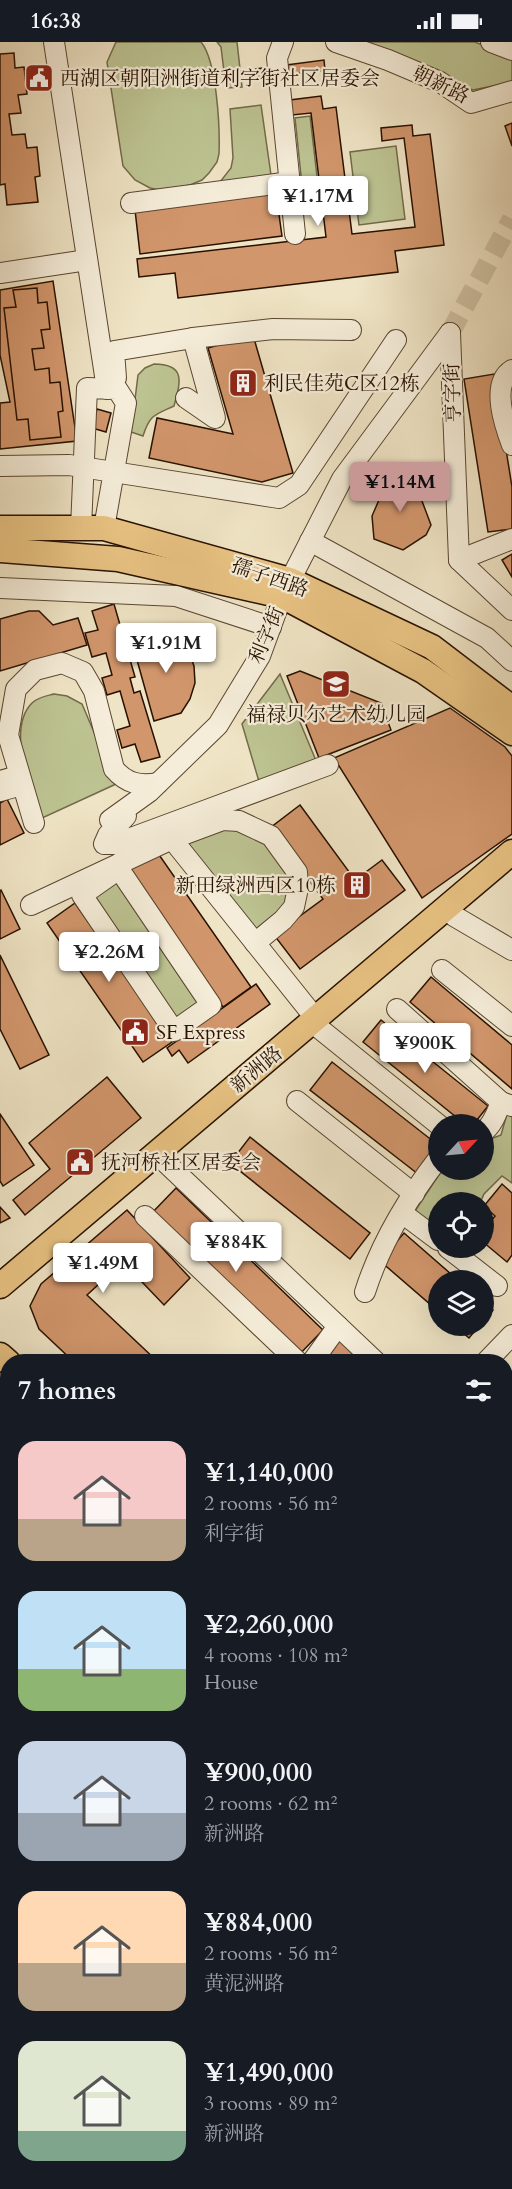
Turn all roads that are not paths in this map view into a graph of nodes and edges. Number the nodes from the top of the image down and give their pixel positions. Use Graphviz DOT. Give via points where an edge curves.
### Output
graph roads {
  1 [pos="54,42"];
  2 [pos="283,42"];
  3 [pos="336,42"];
  4 [pos="491,42"];
  5 [pos="512,50"];
  6 [pos="391,51"];
  7 [pos="512,91"];
  8 [pos="290,182"];
  9 [pos="131,203"];
  10 [pos="295,234"];
  11 [pos="87,260"];
  12 [pos="0,273"];
  13 [pos="351,330"];
  14 [pos="450,333"];
  15 [pos="193,338"];
  16 [pos="396,340"];
  17 [pos="512,370"];
  18 [pos="112,389"];
  19 [pos="186,398"];
  20 [pos="512,445"];
  21 [pos="0,466"];
  22 [pos="83,467"];
  23 [pos="114,472"];
  24 [pos="0,528"];
  25 [pos="81,528"];
  26 [pos="105,528"];
  27 [pos="512,539"];
  28 [pos="310,541"];
  29 [pos="0,550"];
  30 [pos="459,560"];
  31 [pos="0,588"];
  32 [pos="286,588"];
  33 [pos="512,610"];
  34 [pos="271,627"];
  35 [pos="512,661"];
  36 [pos="512,708"];
  37 [pos="512,733"];
  38 [pos="328,765"];
  39 [pos="9,783"];
  40 [pos="154,788"];
  41 [pos="110,820"];
  42 [pos="34,823"];
  43 [pos="172,839"];
  44 [pos="512,852"];
  45 [pos="119,866"];
  46 [pos="512,867"];
  47 [pos="31,905"];
  48 [pos="454,916"];
  49 [pos="255,943"];
  50 [pos="512,950"];
  51 [pos="442,970"];
  52 [pos="397,1009"];
  53 [pos="318,1024"];
  54 [pos="512,1026"];
  55 [pos="297,1101"];
  56 [pos="507,1104"];
  57 [pos="428,1116"];
  58 [pos="494,1119"];
  59 [pos="164,1161"];
  60 [pos="428,1174"];
  61 [pos="414,1194"];
  62 [pos="402,1213"];
  63 [pos="145,1216"];
  64 [pos="428,1232"];
  65 [pos="461,1258"];
  66 [pos="0,1286"];
  67 [pos="497,1286"];
  68 [pos="365,1292"];
  69 [pos="0,1299"];
  70 [pos="338,1326"];
  71 [pos="512,1335"];
  72 [pos="290,1354"];
  73 [pos="318,1354"];
  74 [pos="368,1354"];
  75 [pos="494,1354"];
  1 -- 11 [label="street"];
  2 -- 8 [label="street" via="277,58"];
  3 -- 6 [label="street, 朝新路"];
  4 -- 5 [label="street"];
  6 -- 7 [label="street, 朝新路" via="471,103"];
  8 -- 9 [label="street"];
  8 -- 10 [label="street"];
  11 -- 12 [label="street"];
  11 -- 18 [label="street"];
  13 -- 15 [label="street" via="273,329"];
  14 -- 28 [label="street, 利字街" via="342,479"];
  14 -- 30 [label="street, 亨字街"];
  15 -- 18 [label="street" via="114,351"];
  15 -- 19 [label="street" via="215,418"];
  16 -- 23 [label="street" via="299,485 279,498"];
  17 -- 20 [label="street" via="500,393"];
  18 -- 22 [label="street" via="87,388"];
  18 -- 23 [label="street" via="126,403"];
  21 -- 22 [label="street"];
  22 -- 23 [label="street"];
  22 -- 25 [label="street"];
  23 -- 26 [label="street"];
  24 -- 25 [label="main road, 孺子西路"];
  25 -- 26 [label="main road, 孺子西路"];
  26 -- 32 [label="main road, 孺子西路"];
  27 -- 30 [label="street"];
  28 -- 32 [label="street, 利字街"];
  28 -- 35 [label="street" via="487,638"];
  29 -- 32 [label="main road, 孺子西路" via="118,559"];
  30 -- 33 [label="street"];
  31 -- 34 [label="street" via="176,596"];
  32 -- 34 [label="street, 利字街"];
  32 -- 36 [label="main road, 孺子西路" via="432,647"];
  32 -- 37 [label="main road, 孺子西路" via="423,671"];
  34 -- 40 [label="street, 利字街" via="260,656 218,725"];
  38 -- 40 [label="street" via="115,844 104,844 108,835"];
  39 -- 40 [label="street" via="8,735 16,689 35,670 62,663 83,672 94,691 114,770 123,779"];
  39 -- 42 [label="street"];
  40 -- 41 [label="street, 利字街"];
  43 -- 45 [label="street"];
  43 -- 49 [label="street"];
  43 -- 49 [label="street" via="223,820 239,821 271,836 297,872 298,888 294,906"];
  44 -- 53 [label="main road, 新洲路"];
  45 -- 45 [label="street" via="81,895 174,1030 211,1005"];
  45 -- 47 [label="street"];
  46 -- 48 [label="main road, 新洲路"];
  48 -- 50 [label="street"];
  48 -- 53 [label="main road, 新洲路"];
  49 -- 53 [label="street"];
  51 -- 54 [label="street"];
  52 -- 56 [label="street"];
  53 -- 57 [label="street"];
  53 -- 59 [label="main road, 新洲路"];
  53 -- 66 [label="main road, 新洲路"];
  55 -- 61 [label="street"];
  56 -- 58 [label="street"];
  59 -- 69 [label="main road, 新洲路"];
  59 -- 70 [label="street"];
  60 -- 61 [label="street"];
  61 -- 62 [label="street"];
  62 -- 64 [label="street"];
  62 -- 68 [label="street"];
  63 -- 72 [label="street"];
  65 -- 67 [label="street"];
  70 -- 73 [label="street"];
  70 -- 74 [label="street"];
  71 -- 75 [label="street"];
}
